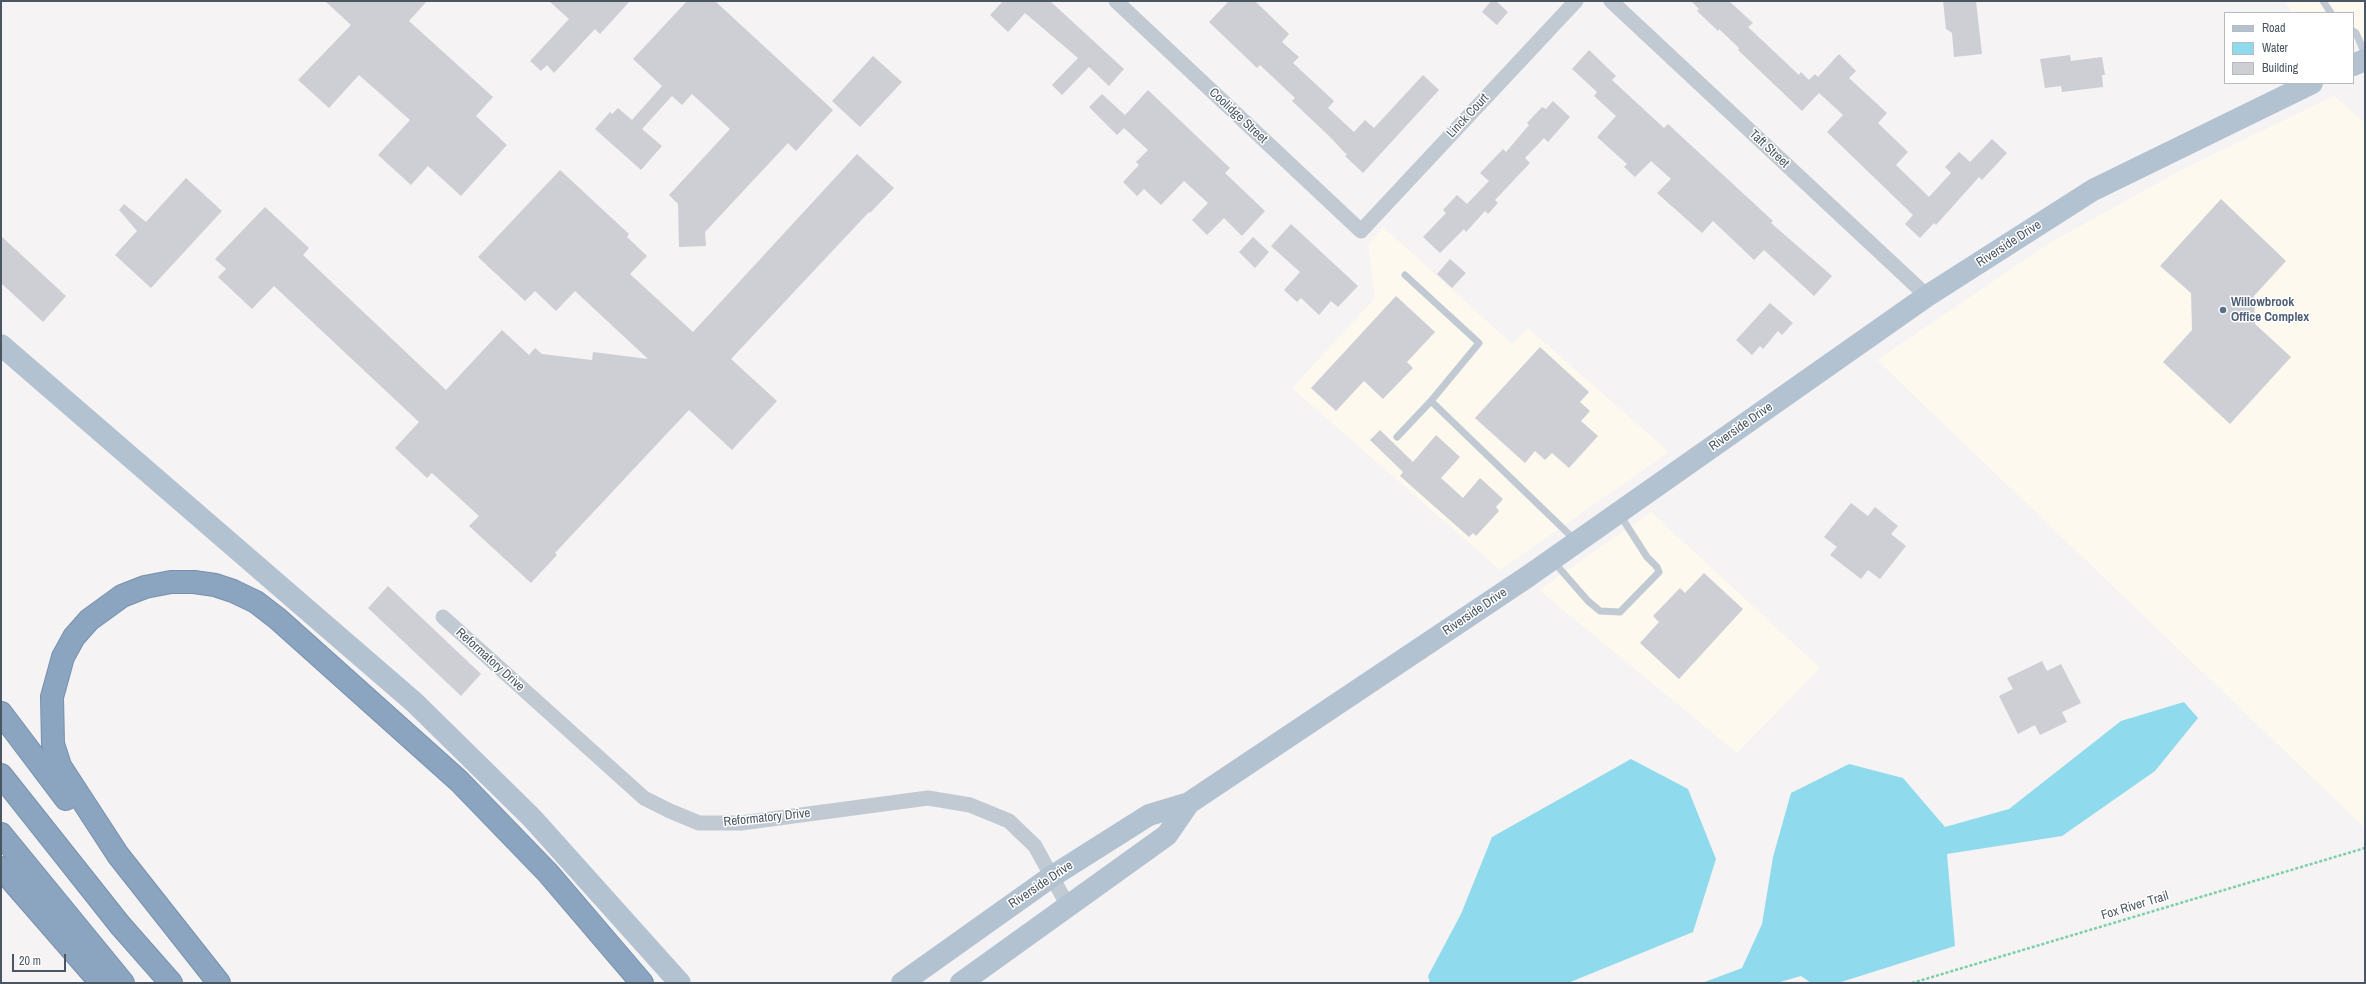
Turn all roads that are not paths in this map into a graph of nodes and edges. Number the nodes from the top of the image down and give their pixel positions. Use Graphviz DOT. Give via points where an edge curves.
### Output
graph roads {
  1 [pos="1116,1"];
  2 [pos="1576,1"];
  3 [pos="1611,1"];
  4 [pos="2323,1"];
  5 [pos="2330,12"];
  6 [pos="2354,32"];
  7 [pos="2365,54"];
  8 [pos="2365,60"];
  9 [pos="2354,66"];
  10 [pos="2310,84"];
  11 [pos="1361,231"];
  12 [pos="1405,275"];
  13 [pos="1927,296"];
  14 [pos="1,345"];
  15 [pos="1431,401"];
  16 [pos="1397,437"];
  17 [pos="1619,513"];
  18 [pos="1577,542"];
  19 [pos="1552,559"];
  20 [pos="443,617"];
  21 [pos="1,713"];
  22 [pos="1,775"];
  23 [pos="1189,803"];
  24 [pos="1,834"];
  25 [pos="118,855"];
  26 [pos="1,868"];
  27 [pos="1051,877"];
  28 [pos="1068,906"];
  29 [pos="101,983"];
  30 [pos="123,983"];
  31 [pos="171,983"];
  32 [pos="219,983"];
  33 [pos="642,983"];
  34 [pos="680,983"];
  35 [pos="902,983"];
  36 [pos="961,983"];
  1 -- 11 [label="street, Coolidge Street"];
  2 -- 11 [label="street, Linck Court"];
  3 -- 13 [label="street, Taft Street"];
  4 -- 5 [label="lane"];
  6 -- 7 [label="lane"];
  8 -- 9 [label="main road"];
  10 -- 13 [label="main road, Riverside Drive" via="2093,190"];
  12 -- 15 [label="lane" via="1479,343"];
  13 -- 17 [label="main road, Riverside Drive"];
  14 -- 34 [label="main road" via="415,703 532,818"];
  15 -- 16 [label="lane"];
  15 -- 18 [label="lane"];
  17 -- 18 [label="main road, Riverside Drive"];
  17 -- 19 [label="lane" via="1647,557 1657,566 1658,572 1620,612 1600,611 1588,601"];
  18 -- 19 [label="main road, Riverside Drive"];
  19 -- 23 [label="main road, Riverside Drive"];
  20 -- 27 [label="street, Reformatory Drive" via="644,798 698,823 741,823 928,798 970,805 1008,821 1035,846"];
  21 -- 25 [label="highway" via="81,819"];
  22 -- 31 [label="highway" via="120,925"];
  23 -- 27 [label="main road, Riverside Drive" via="1149,815"];
  23 -- 28 [label="main road, Riverside Drive" via="1167,835"];
  24 -- 30 [label="highway"];
  25 -- 32 [label="highway"];
  25 -- 33 [label="highway" via="60,766 52,744 52,697 63,657 89,620 122,596 145,587 171,582 215,585 262,606 459,781 548,873"];
  26 -- 29 [label="highway"];
  27 -- 28 [label="street, Reformatory Drive"];
  27 -- 35 [label="main road, Riverside Drive"];
  28 -- 36 [label="main road, Riverside Drive"];
}
